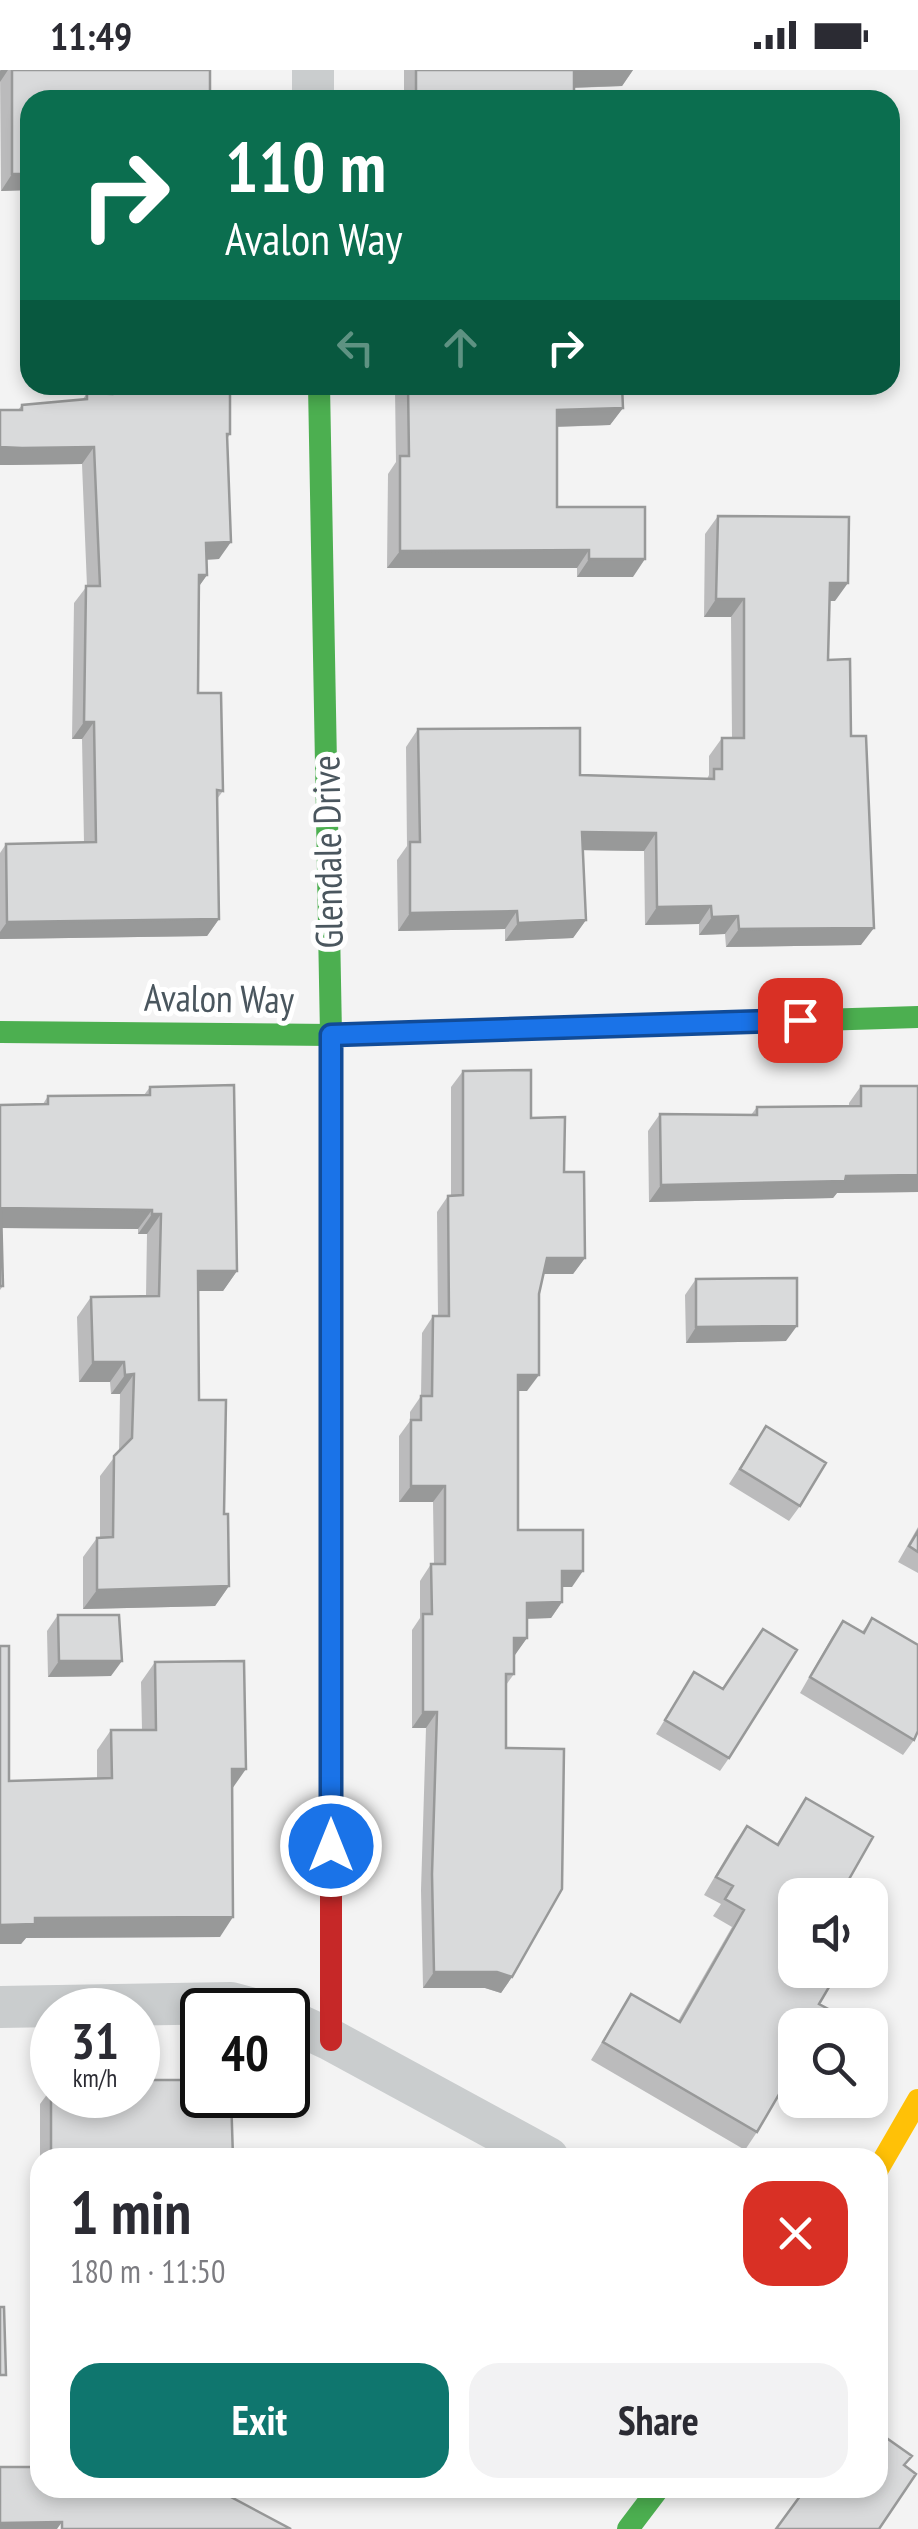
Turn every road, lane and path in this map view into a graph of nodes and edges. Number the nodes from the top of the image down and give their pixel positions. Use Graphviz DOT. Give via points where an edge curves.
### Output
graph roads {
  1 [pos="319,395"];
  2 [pos="918,1017"];
  3 [pos="0,1032"];
  4 [pos="331,1035"];
  5 [pos="180,2004"];
  6 [pos="0,2007"];
  7 [pos="310,2030"];
  8 [pos="332,2040"];
  9 [pos="918,2100"];
  10 [pos="530,2148"];
  11 [pos="888,2152"];
  12 [pos="651,2498"];
  13 [pos="628,2529"];
  1 -- 4 [label="street, Glendale Drive"];
  2 -- 4 [label="street, Avalon Way"];
  3 -- 4 [label="street, Avalon Way"];
  4 -- 8 [label="street, Glendale Drive"];
  5 -- 6 [label="street"];
  7 -- 8 [label="street"];
  8 -- 10 [label="street"];
  9 -- 11 [label="street"];
  12 -- 13 [label="street"];
}
